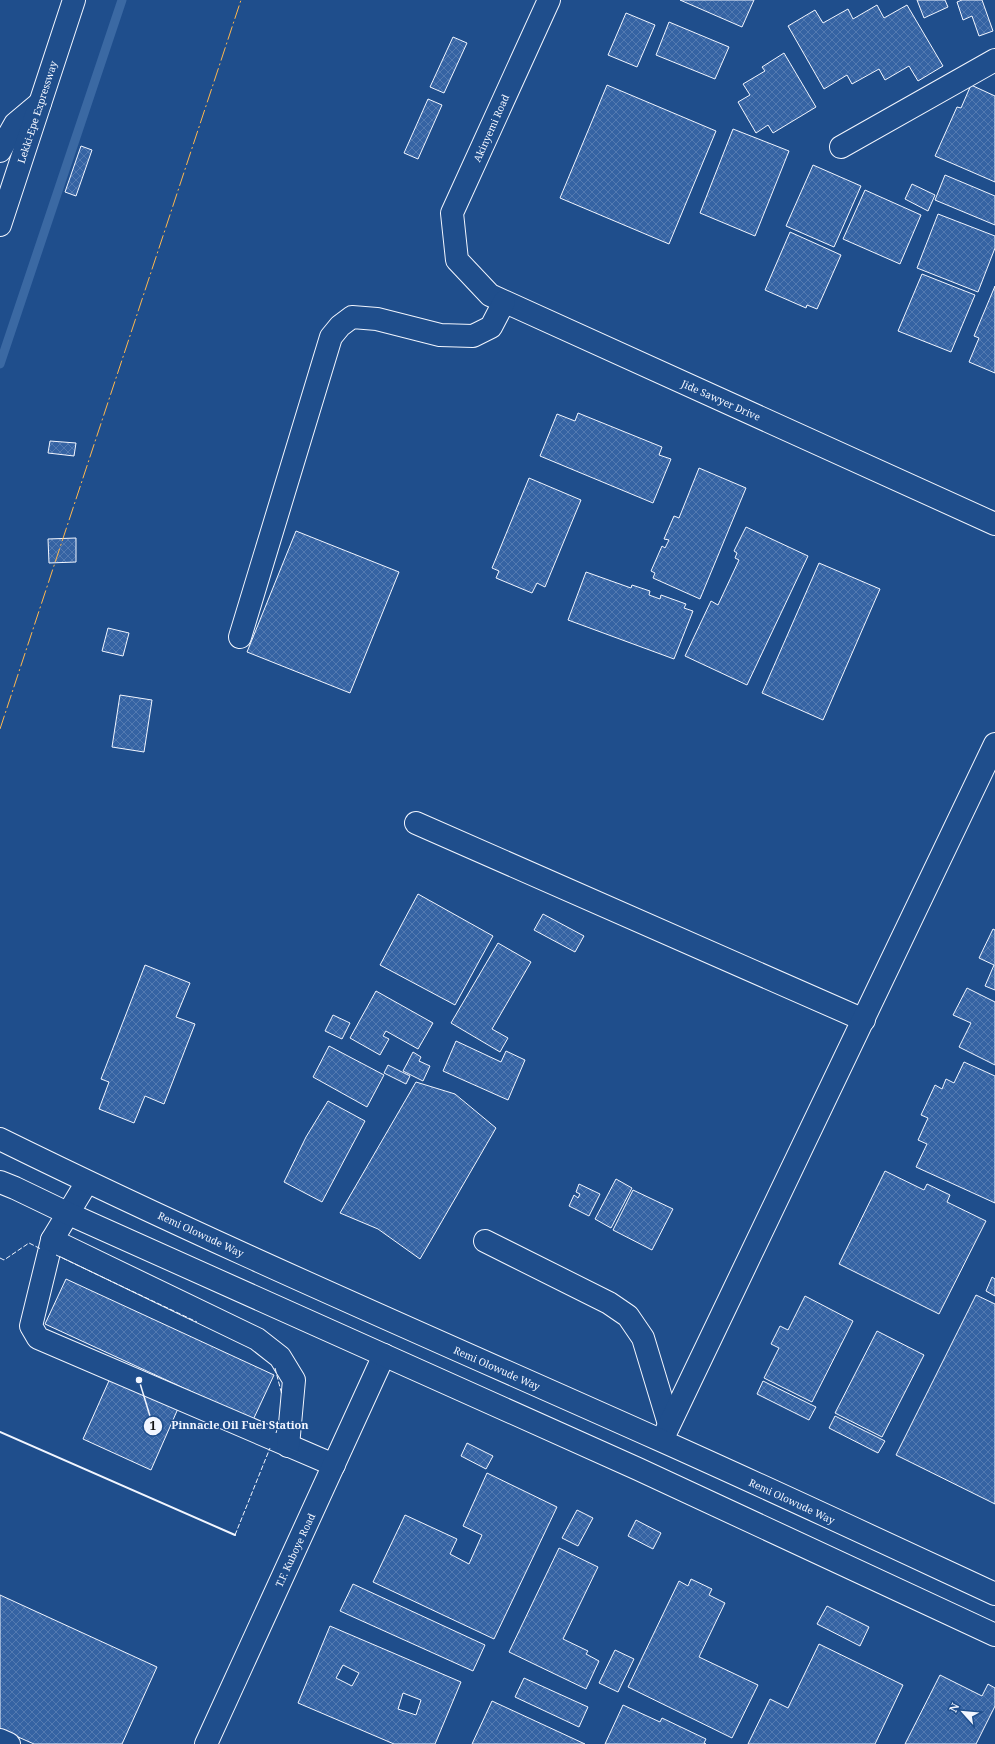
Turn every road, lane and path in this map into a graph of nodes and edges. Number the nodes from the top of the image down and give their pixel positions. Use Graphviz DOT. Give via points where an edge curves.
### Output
graph roads {
  1 [pos="74,0"];
  2 [pos="549,0"];
  3 [pos="995,60"];
  4 [pos="40,103"];
  5 [pos="841,147"];
  6 [pos="0,152"];
  7 [pos="0,225"];
  8 [pos="457,260"];
  9 [pos="504,302"];
  10 [pos="995,524"];
  11 [pos="240,637"];
  12 [pos="995,744"];
  13 [pos="416,823"];
  14 [pos="864,1020"];
  15 [pos="0,1139"];
  16 [pos="0,1182"];
  17 [pos="87,1182"];
  18 [pos="68,1213"];
  19 [pos="52,1240"];
  20 [pos="485,1241"];
  21 [pos="384,1355"];
  22 [pos="665,1432"];
  23 [pos="288,1446"];
  24 [pos="334,1465"];
  25 [pos="995,1594"];
  26 [pos="995,1635"];
  27 [pos="0,1740"];
  28 [pos="9,1744"];
  29 [pos="206,1744"];
  1 -- 4 [label="main road, Lekki-Epe Expressway"];
  2 -- 8 [label="main road, Akinyemi Road" via="452,213"];
  3 -- 5 [label="main road"];
  4 -- 6 [label="main road" via="15,124"];
  4 -- 7 [label="main road, Lekki-Epe Expressway"];
  8 -- 9 [label="main road, Jide Sawyer Drive" via="490,295"];
  9 -- 10 [label="main road, Jide Sawyer Drive"];
  9 -- 11 [label="main road" via="491,327 473,336 440,335 377,319 352,317 331,337"];
  12 -- 14 [label="main road"];
  13 -- 14 [label="main road"];
  14 -- 22 [label="main road"];
  15 -- 17 [label="main road, Remi Olowude Way"];
  16 -- 18 [label="main road"];
  17 -- 18 [label="main road"];
  17 -- 22 [label="main road, Remi Olowude Way" via="398,1325"];
  18 -- 19 [label="main road"];
  18 -- 21 [label="main road"];
  19 -- 23 [label="main road" via="258,1339 280,1357 294,1380"];
  19 -- 23 [label="main road" via="31,1326 38,1338"];
  20 -- 22 [label="main road" via="609,1303 628,1316 644,1338"];
  21 -- 24 [label="main road, T.F. Kuboye Road"];
  21 -- 26 [label="main road"];
  22 -- 25 [label="main road, Remi Olowude Way"];
  23 -- 24 [label="main road"];
  24 -- 29 [label="main road, T.F. Kuboye Road"];
  27 -- 28 [label="main road"];
}
